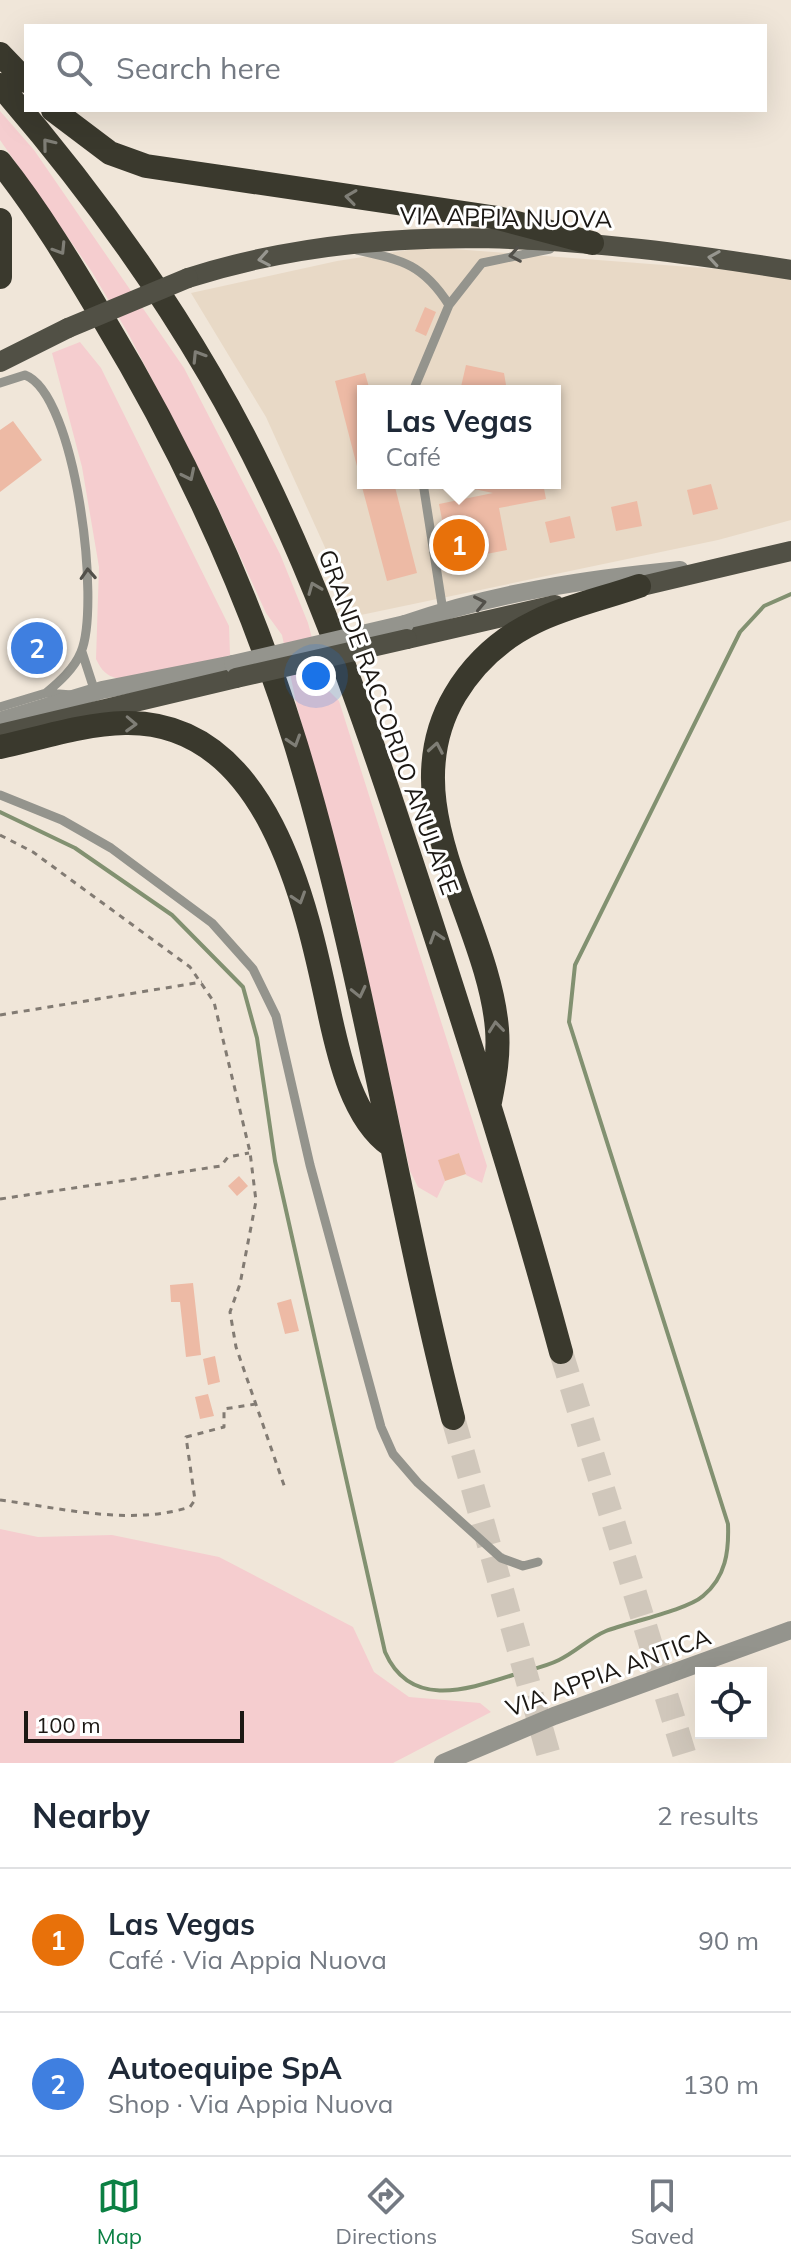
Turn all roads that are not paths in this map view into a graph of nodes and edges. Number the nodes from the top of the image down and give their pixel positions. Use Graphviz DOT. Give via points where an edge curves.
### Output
graph roads {
  1 [pos="0,54"];
  2 [pos="24,79"];
  3 [pos="0,85"];
  4 [pos="56,112"];
  5 [pos="0,162"];
  6 [pos="0,220"];
  7 [pos="592,243"];
  8 [pos="337,246"];
  9 [pos="791,270"];
  10 [pos="0,277"];
  11 [pos="449,305"];
  12 [pos="0,362"];
  13 [pos="0,383"];
  14 [pos="416,385"];
  15 [pos="424,489"];
  16 [pos="787,551"];
  17 [pos="724,566"];
  18 [pos="639,586"];
  19 [pos="443,611"];
  20 [pos="406,632"];
  21 [pos="82,652"];
  22 [pos="234,671"];
  23 [pos="46,693"];
  24 [pos="87,695"];
  25 [pos="0,707"];
  26 [pos="0,721"];
  27 [pos="0,734"];
  28 [pos="0,747"];
  29 [pos="0,795"];
  30 [pos="489,1104"];
  31 [pos="392,1146"];
  32 [pos="561,1352"];
  33 [pos="453,1418"];
  34 [pos="538,1562"];
  35 [pos="791,1630"];
  36 [pos="443,1763"];
  1 -- 2 [label="highway"];
  30 -- 3 [label="highway, GRANDE RACCORDO ANULARE, one-way" via="343,661 256,463 209,374 142,268"];
  7 -- 4 [label="highway, one-way" via="498,218 146,166 110,153"];
  5 -- 31 [label="highway, one-way" via="149,396 241,591 312,802"];
  6 -- 10 [label="highway"];
  7 -- 8 [label="main road, VIA APPIA NUOVA" via="453,237"];
  9 -- 7 [label="main road, VIA APPIA NUOVA, one-way"];
  7 -- 11 [label="lane, one-way" via="482,263"];
  8 -- 11 [label="lane" via="397,258 434,282"];
  8 -- 12 [label="main road, VIA APPIA NUOVA, one-way, bridge" via="188,278"];
  11 -- 14 [label="lane"];
  21 -- 13 [label="lane, one-way" via="89,601 87,552 64,438 37,381 19,375"];
  15 -- 19 [label="lane"];
  16 -- 17 [label="main road"];
  17 -- 18 [label="main road"];
  19 -- 17 [label="street, one-way" via="595,579"];
  18 -- 20 [label="main road"];
  30 -- 18 [label="highway, one-way" via="498,1063 497,1028 444,846 433,783 439,732 463,683 501,642 537,621"];
  19 -- 20 [label="street"];
  20 -- 22 [label="main road, bridge"];
  21 -- 23 [label="lane"];
  21 -- 24 [label="lane"];
  22 -- 24 [label="street"];
  22 -- 27 [label="main road"];
  23 -- 24 [label="lane"];
  23 -- 25 [label="lane"];
  24 -- 26 [label="street"];
  28 -- 31 [label="highway, one-way" via="101,725 146,725 199,743 238,773 270,822 293,878 345,1073 376,1135"];
  29 -- 34 [label="lane" via="62,820 111,848 212,923 253,969 276,1016 310,1165 381,1427 393,1454 501,1558 523,1566"];
  30 -- 32 [label="highway, GRANDE RACCORDO ANULARE"];
  31 -- 33 [label="highway"];
  35 -- 36 [label="street, VIA APPIA ANTICA" via="554,1716"];
}
